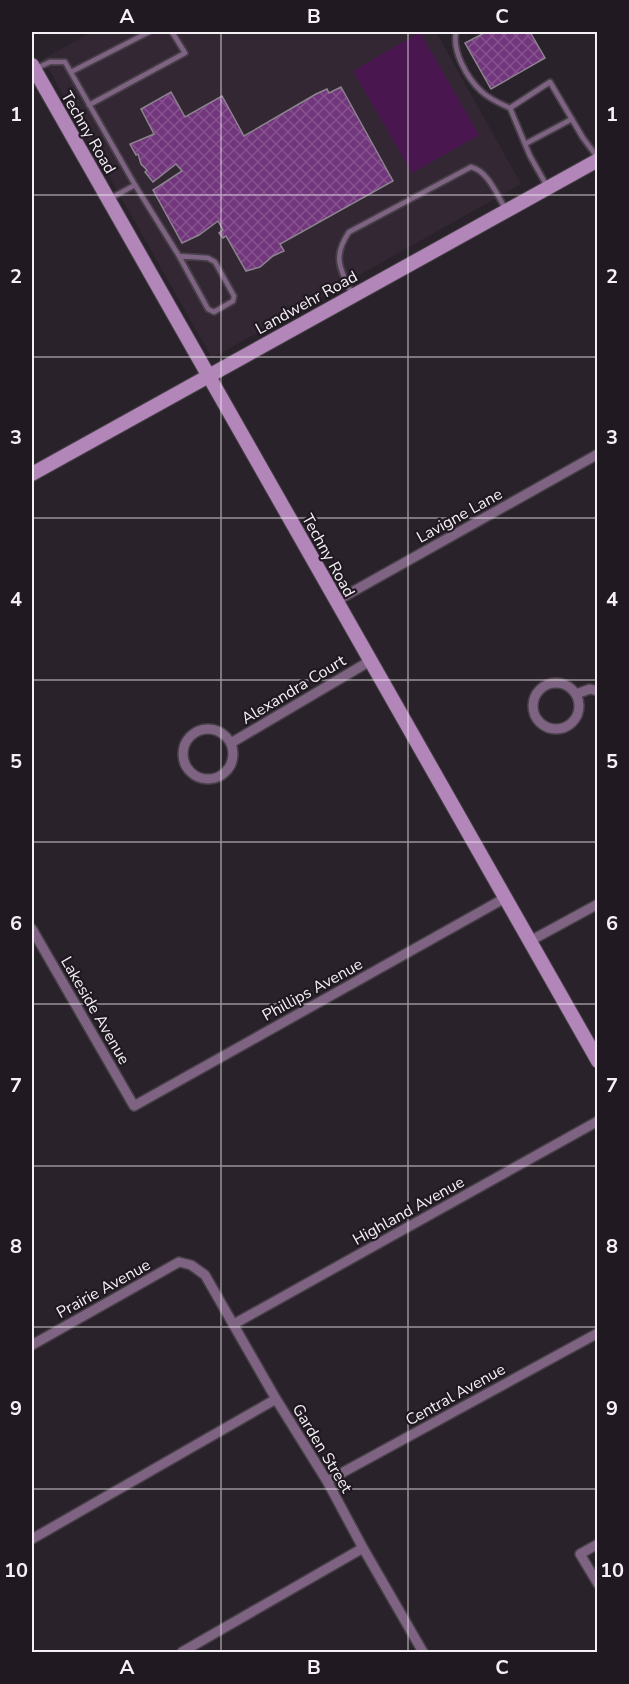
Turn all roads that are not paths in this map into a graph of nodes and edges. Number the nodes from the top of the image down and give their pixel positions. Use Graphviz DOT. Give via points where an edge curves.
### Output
graph roads {
  1 [pos="149,32"];
  2 [pos="172,32"];
  3 [pos="455,32"];
  4 [pos="33,68"];
  5 [pos="71,72"];
  6 [pos="89,105"];
  7 [pos="510,108"];
  8 [pos="572,119"];
  9 [pos="525,144"];
  10 [pos="596,164"];
  11 [pos="135,185"];
  12 [pos="548,188"];
  13 [pos="109,200"];
  14 [pos="506,211"];
  15 [pos="179,256"];
  16 [pos="353,295"];
  17 [pos="208,375"];
  18 [pos="597,454"];
  19 [pos="32,474"];
  20 [pos="336,601"];
  21 [pos="370,661"];
  22 [pos="597,691"];
  23 [pos="576,694"];
  24 [pos="231,743"];
  25 [pos="505,898"];
  26 [pos="597,904"];
  27 [pos="32,928"];
  28 [pos="530,941"];
  29 [pos="597,1061"];
  30 [pos="134,1106"];
  31 [pos="597,1121"];
  32 [pos="191,1265"];
  33 [pos="234,1324"];
  34 [pos="597,1333"];
  35 [pos="32,1345"];
  36 [pos="276,1399"];
  37 [pos="327,1481"];
  38 [pos="32,1539"];
  39 [pos="597,1544"];
  40 [pos="363,1548"];
  41 [pos="597,1584"];
  42 [pos="182,1653"];
  43 [pos="423,1653"];
  1 -- 5 [label="lane"];
  2 -- 6 [label="lane" via="185,53"];
  3 -- 7 [label="lane" via="455,45 471,78 491,99"];
  4 -- 5 [label="lane" via="65,62"];
  4 -- 13 [label="main road, Techny Road"];
  5 -- 6 [label="lane"];
  6 -- 11 [label="lane"];
  7 -- 8 [label="lane" via="550,82"];
  7 -- 9 [label="lane"];
  8 -- 9 [label="lane"];
  8 -- 10 [label="lane"];
  9 -- 12 [label="lane"];
  10 -- 12 [label="main road, Landwehr Road"];
  11 -- 13 [label="lane"];
  11 -- 15 [label="lane"];
  12 -- 14 [label="main road, Landwehr Road"];
  13 -- 17 [label="main road, Techny Road"];
  14 -- 16 [label="main road, Landwehr Road"];
  14 -- 16 [label="lane" via="484,175 471,166 349,232 342,243 339,262"];
  15 -- 15 [label="lane" via="208,309 214,312 233,301 234,296 215,262"];
  16 -- 17 [label="main road, Landwehr Road"];
  17 -- 19 [label="main road, Landwehr Road"];
  17 -- 20 [label="main road, Techny Road"];
  18 -- 20 [label="street, Lavigne Lane"];
  20 -- 21 [label="main road, Techny Road"];
  21 -- 24 [label="street, Alexandra Court"];
  21 -- 25 [label="main road, Techny Road"];
  22 -- 23 [label="street"];
  23 -- 23 [label="street" via="564,684 542,687 533,707 538,721 555,729 570,724 578,710"];
  24 -- 24 [label="street, Alexandra Court" via="217,731 199,731 186,744 184,762 191,773 202,779 221,777 233,762"];
  25 -- 28 [label="main road, Techny Road"];
  25 -- 30 [label="street, Phillips Avenue"];
  26 -- 28 [label="street"];
  27 -- 30 [label="street, Lakeside Avenue"];
  28 -- 29 [label="main road, Techny Road"];
  31 -- 33 [label="street, Highland Avenue"];
  32 -- 33 [label="street, Garden Street" via="205,1275"];
  32 -- 35 [label="street, Prairie Avenue" via="179,1262"];
  33 -- 36 [label="street, Garden Street"];
  34 -- 37 [label="street, Central Avenue"];
  36 -- 37 [label="street, Garden Street"];
  36 -- 38 [label="street"];
  37 -- 40 [label="street, Garden Street"];
  39 -- 41 [label="street" via="580,1554"];
  40 -- 42 [label="street"];
  40 -- 43 [label="street, Garden Street"];
}
